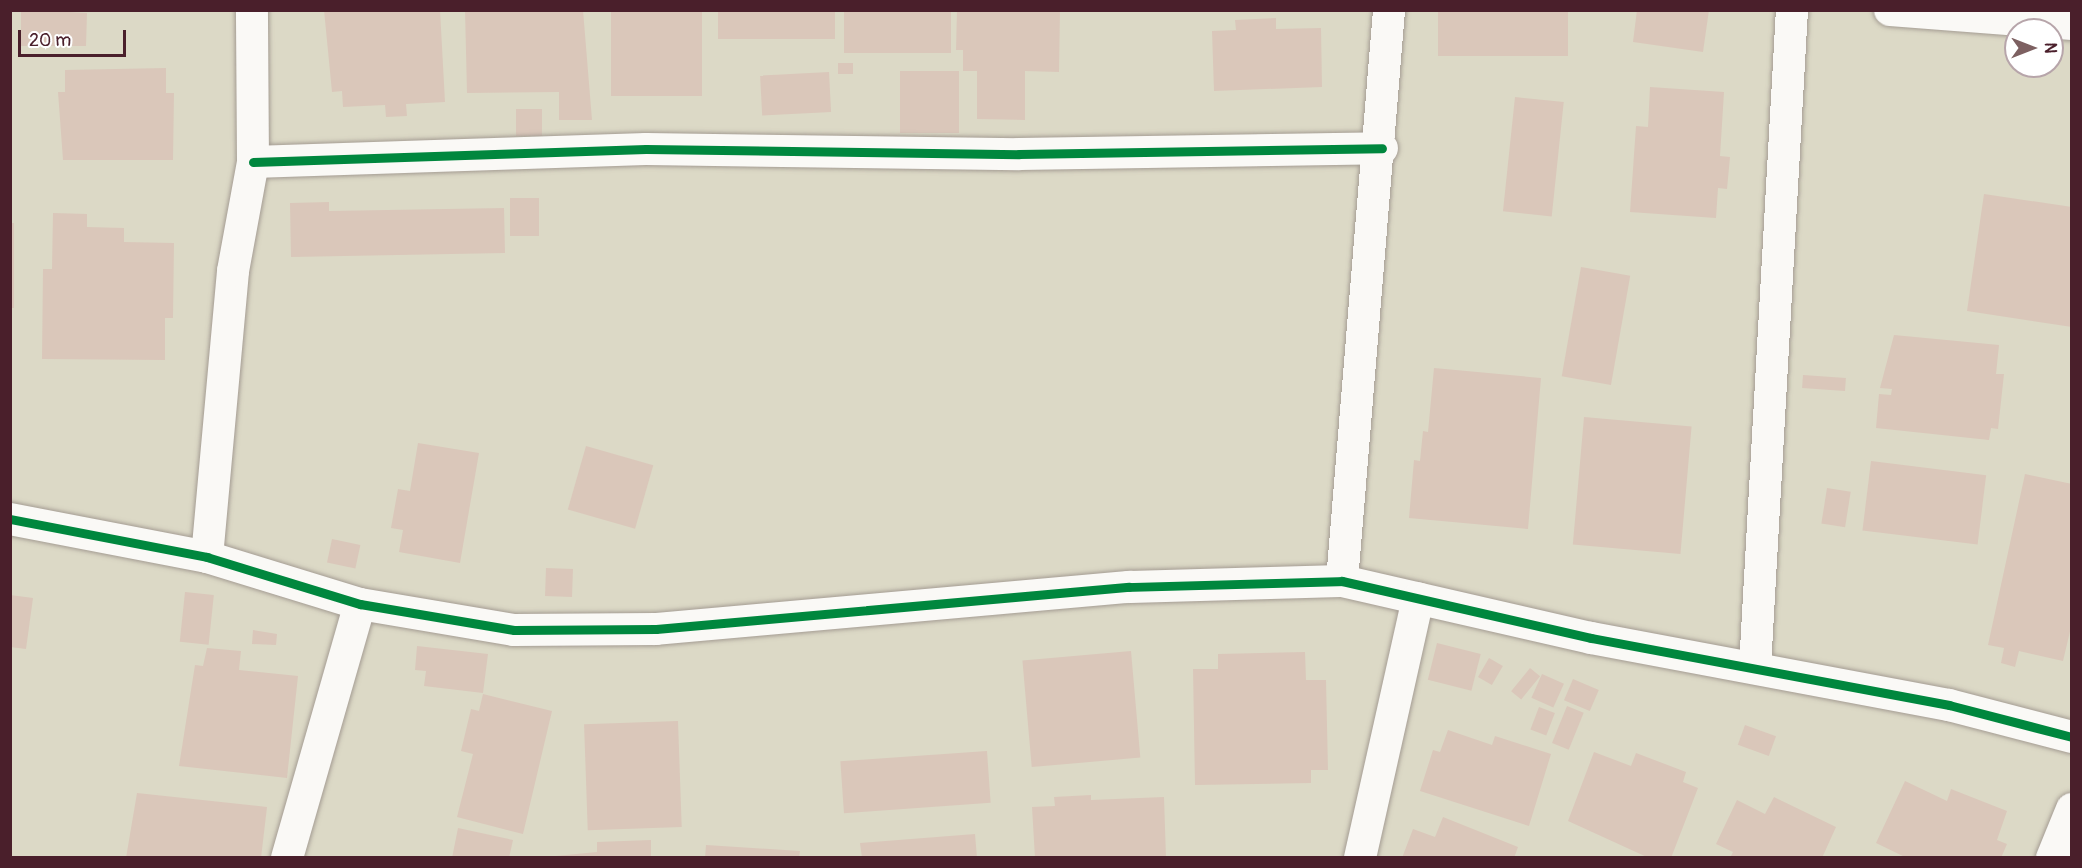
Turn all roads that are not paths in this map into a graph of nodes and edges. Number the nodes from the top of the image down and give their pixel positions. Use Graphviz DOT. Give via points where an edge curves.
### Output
graph roads {
  1 [pos="252,10"];
  2 [pos="1389,10"];
  3 [pos="1792,10"];
  4 [pos="1890,10"];
  5 [pos="2072,24"];
  6 [pos="1382,148"];
  7 [pos="253,162"];
  8 [pos="10,519"];
  9 [pos="207,557"];
  10 [pos="1342,581"];
  11 [pos="1418,598"];
  12 [pos="360,604"];
  13 [pos="1755,667"];
  14 [pos="2072,737"];
  15 [pos="2072,809"];
  16 [pos="287,858"];
  17 [pos="1360,858"];
  18 [pos="2052,858"];
  1 -- 7 [label="street"];
  2 -- 6 [label="street"];
  3 -- 13 [label="street"];
  4 -- 5 [label="street"];
  6 -- 7 [label="street" via="1019,154 646,149"];
  6 -- 10 [label="street" via="1355,388"];
  7 -- 9 [label="street" via="233,271"];
  8 -- 9 [label="street"];
  9 -- 12 [label="street"];
  10 -- 11 [label="street"];
  10 -- 12 [label="street" via="1129,587 566,632 461,623"];
  11 -- 13 [label="street" via="1591,638"];
  11 -- 17 [label="street"];
  12 -- 16 [label="street"];
  13 -- 14 [label="street" via="1950,705"];
  15 -- 18 [label="street"];
}
